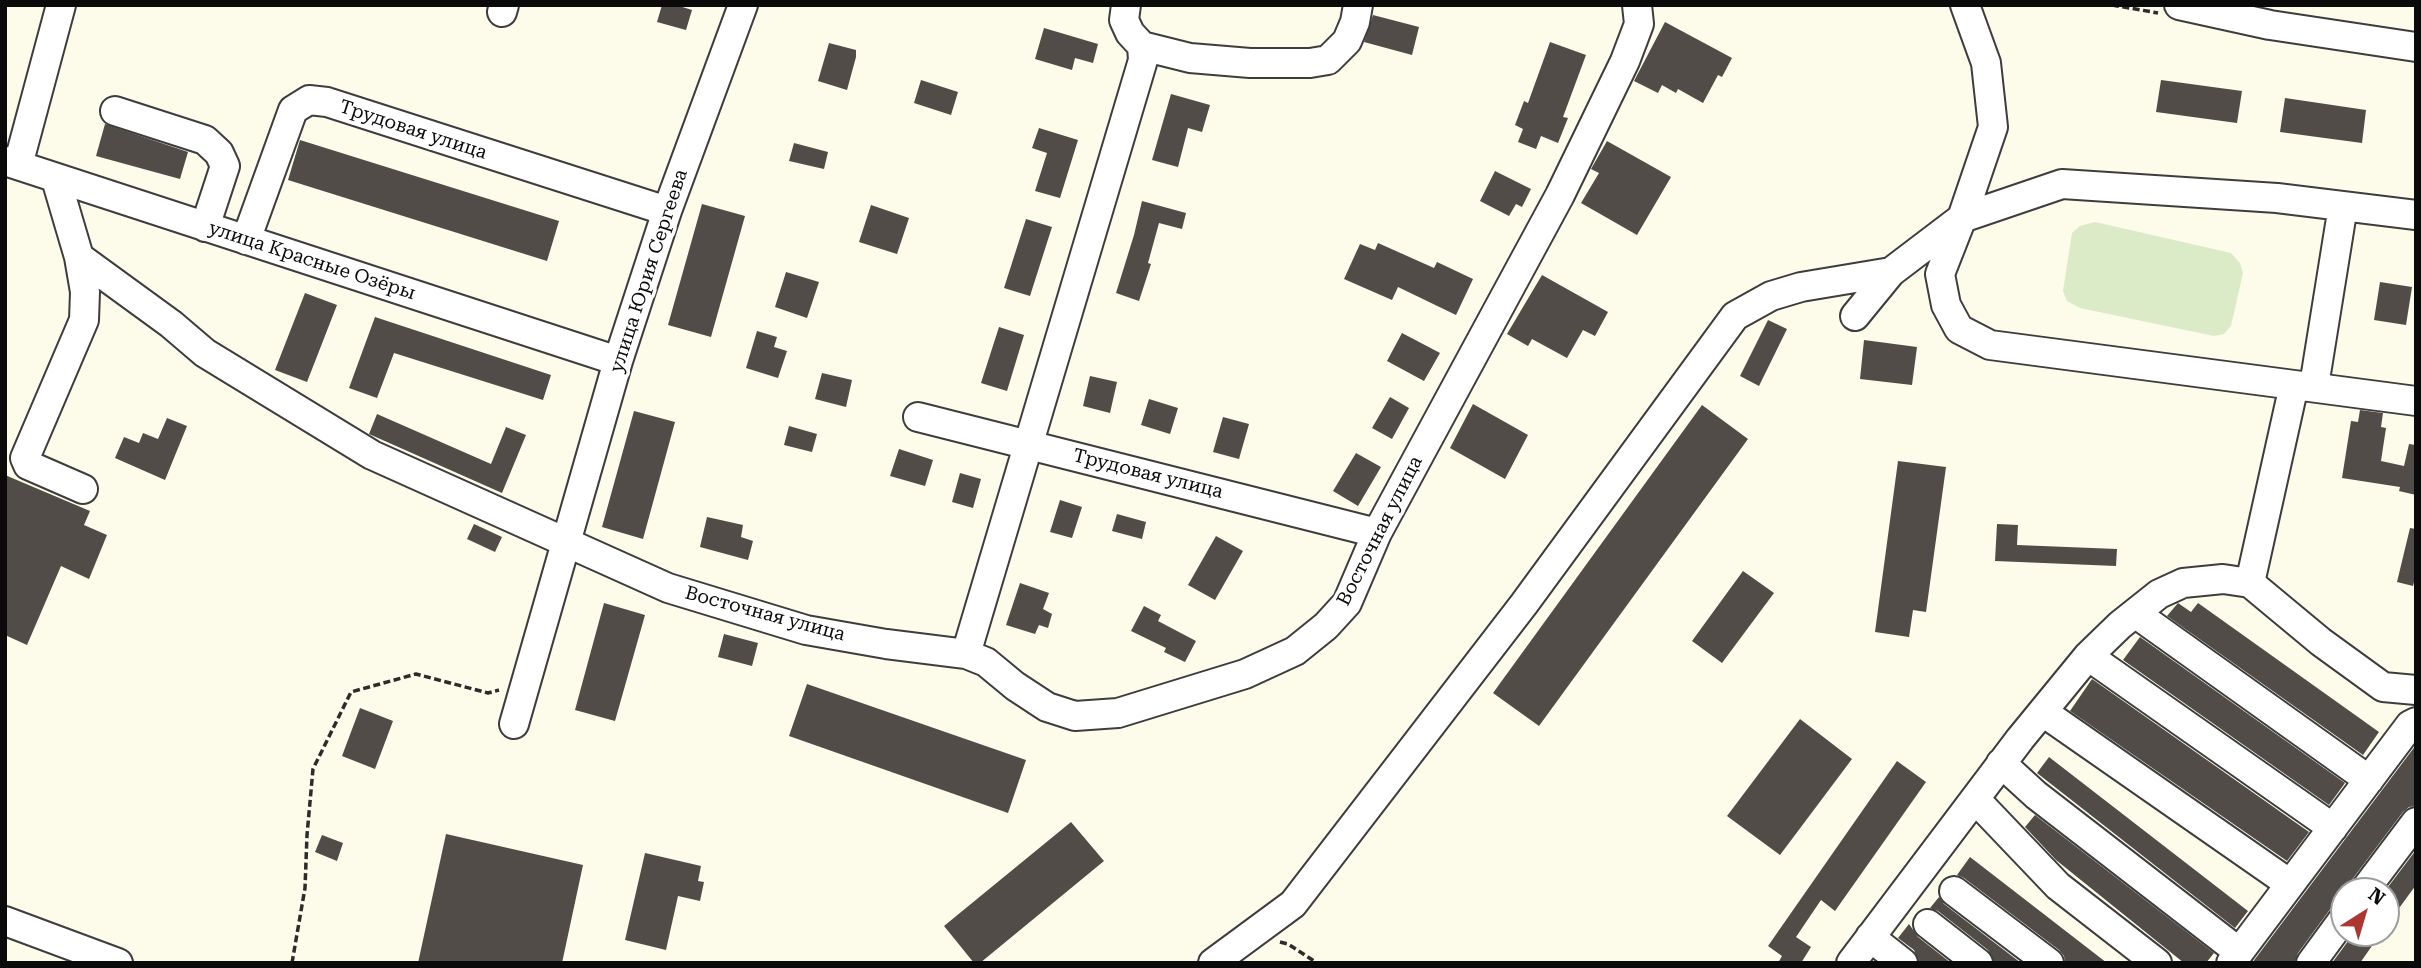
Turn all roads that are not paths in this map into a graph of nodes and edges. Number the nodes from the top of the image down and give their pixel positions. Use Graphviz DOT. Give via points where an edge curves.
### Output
graph roads {
  1 [pos="61,5"];
  2 [pos="743,5"];
  3 [pos="1126,5"];
  4 [pos="1358,5"];
  5 [pos="1637,5"];
  6 [pos="1965,5"];
  7 [pos="2179,5"];
  8 [pos="1142,46"];
  9 [pos="2416,47"];
  10 [pos="115,111"];
  11 [pos="12,163"];
  12 [pos="56,179"];
  13 [pos="2343,206"];
  14 [pos="667,211"];
  15 [pos="2416,215"];
  16 [pos="1962,218"];
  17 [pos="205,227"];
  18 [pos="246,240"];
  19 [pos="79,257"];
  20 [pos="1891,272"];
  21 [pos="1855,316"];
  22 [pos="618,361"];
  23 [pos="2304,386"];
  24 [pos="2416,401"];
  25 [pos="918,417"];
  26 [pos="1030,444"];
  27 [pos="83,489"];
  28 [pos="1377,533"];
  29 [pos="567,541"];
  30 [pos="2250,583"];
  31 [pos="2135,613"];
  32 [pos="966,654"];
  33 [pos="2088,656"];
  34 [pos="2416,690"];
  35 [pos="2043,712"];
  36 [pos="2416,722"];
  37 [pos="514,724"];
  38 [pos="2001,763"];
  39 [pos="2369,780"];
  40 [pos="1975,799"];
  41 [pos="2416,822"];
  42 [pos="2333,828"];
  43 [pos="2375,877"];
  44 [pos="2290,884"];
  45 [pos="1954,891"];
  46 [pos="5,921"];
  47 [pos="1928,924"];
  48 [pos="1870,937"];
  49 [pos="2330,937"];
  50 [pos="2235,957"];
  51 [pos="118,963"];
  52 [pos="1213,963"];
  53 [pos="1851,963"];
  54 [pos="1903,963"];
  55 [pos="1978,963"];
  56 [pos="2049,963"];
  57 [pos="2157,963"];
  58 [pos="2311,963"];
  1 -- 11 [label="street"];
  2 -- 14 [label="street, улица Юрия Сергеева"];
  3 -- 8 [label="street" via="1124,20"];
  4 -- 8 [label="street" via="1347,41 1328,61 1250,63 1189,58"];
  5 -- 28 [label="street, Восточная улица" via="1639,24 1625,61 1560,195"];
  6 -- 16 [label="street" via="1986,63 1993,127"];
  7 -- 9 [label="street" via="2270,25"];
  8 -- 26 [label="street" via="1143,60"];
  10 -- 17 [label="street" via="205,139 219,153 225,166"];
  11 -- 12 [label="street, улица Красные Озёры"];
  12 -- 17 [label="street, улица Красные Озёры"];
  12 -- 19 [label="street"];
  13 -- 15 [label="street"];
  13 -- 16 [label="street" via="2062,184"];
  13 -- 23 [label="street"];
  14 -- 18 [label="street, Трудовая улица" via="309,100 293,110"];
  14 -- 22 [label="street, улица Юрия Сергеева"];
  16 -- 20 [label="street"];
  16 -- 23 [label="street" via="1940,274 1946,305 1959,329 1990,345"];
  17 -- 18 [label="street, улица Красные Озёры"];
  18 -- 22 [label="street, улица Красные Озёры"];
  19 -- 27 [label="street" via="84,320 25,458 28,465"];
  19 -- 29 [label="street, Восточная улица" via="205,353 372,455"];
  20 -- 21 [label="street"];
  20 -- 52 [label="street" via="1801,287 1771,296 1735,316 1524,604 1293,904"];
  22 -- 29 [label="street, улица Юрия Сергеева"];
  23 -- 24 [label="street"];
  23 -- 30 [label="street"];
  25 -- 26 [label="street, Трудовая улица"];
  26 -- 28 [label="street, Трудовая улица"];
  26 -- 32 [label="street"];
  28 -- 32 [label="street, Восточная улица" via="1347,603 1295,651 1245,674 1118,713 1075,716 1047,707"];
  29 -- 32 [label="street, Восточная улица" via="668,588 806,630"];
  29 -- 37 [label="street, улица Юрия Сергеева"];
  30 -- 31 [label="street" via="2223,579 2183,583"];
  30 -- 34 [label="street" via="2383,687"];
  31 -- 33 [label="street"];
  31 -- 39 [label="street"];
  33 -- 35 [label="street"];
  33 -- 42 [label="street"];
  35 -- 38 [label="street"];
  35 -- 44 [label="street"];
  36 -- 39 [label="street"];
  38 -- 40 [label="street"];
  38 -- 50 [label="street"];
  39 -- 42 [label="street"];
  40 -- 48 [label="street"];
  40 -- 57 [label="street" via="2058,886"];
  41 -- 43 [label="street"];
  42 -- 44 [label="street"];
  44 -- 50 [label="street"];
  45 -- 56 [label="street"];
  46 -- 51 [label="street"];
  47 -- 55 [label="street"];
  48 -- 53 [label="street"];
  48 -- 54 [label="street"];
  49 -- 58 [label="street"];
}
